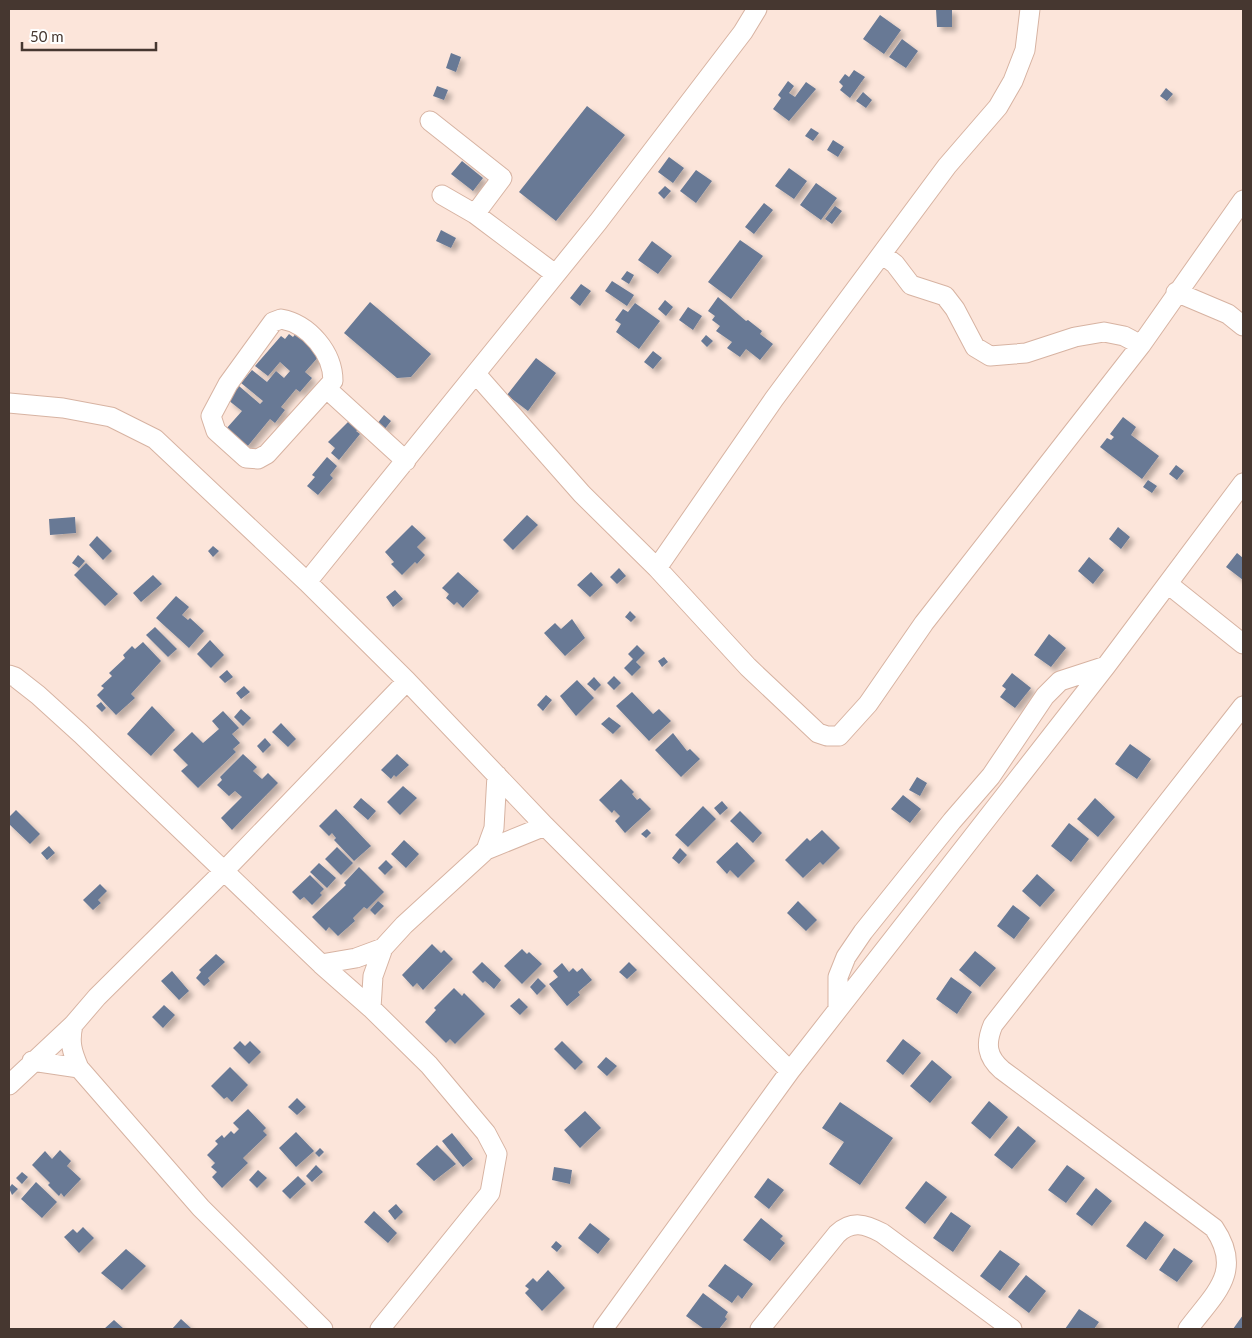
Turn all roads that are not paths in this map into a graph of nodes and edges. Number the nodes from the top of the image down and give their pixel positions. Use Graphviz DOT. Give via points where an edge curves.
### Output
graph roads {
  1 [pos="758,9"];
  2 [pos="1030,9"];
  3 [pos="430,121"];
  4 [pos="442,195"];
  5 [pos="1243,200"];
  6 [pos="475,214"];
  7 [pos="882,254"];
  8 [pos="555,274"];
  9 [pos="1176,292"];
  10 [pos="1243,326"];
  11 [pos="1141,345"];
  12 [pos="476,374"];
  13 [pos="327,390"];
  14 [pos="9,403"];
  15 [pos="406,461"];
  16 [pos="1243,483"];
  17 [pos="657,568"];
  18 [pos="307,582"];
  19 [pos="1168,584"];
  20 [pos="1243,644"];
  21 [pos="1106,666"];
  22 [pos="9,675"];
  23 [pos="407,681"];
  24 [pos="1243,706"];
  25 [pos="497,775"];
  26 [pos="545,826"];
  27 [pos="486,850"];
  28 [pos="913,870"];
  29 [pos="224,871"];
  30 [pos="933,889"];
  31 [pos="383,948"];
  32 [pos="321,964"];
  33 [pos="371,1008"];
  34 [pos="838,1008"];
  35 [pos="73,1025"];
  36 [pos="32,1061"];
  37 [pos="78,1068"];
  38 [pos="790,1071"];
  39 [pos="9,1085"];
  40 [pos="323,1329"];
  41 [pos="380,1329"];
  42 [pos="603,1329"];
  43 [pos="760,1329"];
  44 [pos="1012,1329"];
  45 [pos="1188,1329"];
  1 -- 8 [label="street" via="598,222"];
  2 -- 7 [label="street" via="1025,50 998,107 947,166"];
  3 -- 6 [label="street" via="502,178"];
  4 -- 6 [label="street"];
  5 -- 9 [label="street"];
  6 -- 8 [label="street"];
  7 -- 11 [label="street" via="911,284 945,296 975,347 990,356 1026,353 1075,337 1104,332 1124,336"];
  7 -- 17 [label="street" via="774,399"];
  8 -- 12 [label="street"];
  9 -- 10 [label="street" via="1228,314"];
  9 -- 11 [label="street"];
  11 -- 17 [label="street" via="924,623 868,704 839,736 818,733 748,668"];
  12 -- 15 [label="street"];
  12 -- 17 [label="street" via="582,494"];
  13 -- 13 [label="street" via="267,454 258,459 246,458 216,431 212,416 228,384 273,322 281,319 303,328 318,341 333,369 333,381"];
  13 -- 15 [label="street"];
  14 -- 18 [label="street" via="111,416 155,439"];
  15 -- 18 [label="street"];
  16 -- 19 [label="street"];
  18 -- 23 [label="street"];
  19 -- 20 [label="street"];
  19 -- 21 [label="street"];
  21 -- 28 [label="street" via="1060,681 1045,696 991,776"];
  21 -- 30 [label="street"];
  22 -- 29 [label="street" via="38,695"];
  23 -- 25 [label="street"];
  23 -- 29 [label="street"];
  24 -- 45 [label="street" via="993,1026 987,1046 989,1055 1002,1070 1214,1228 1226,1253 1227,1274"];
  25 -- 26 [label="street"];
  25 -- 27 [label="street" via="494,828"];
  26 -- 27 [label="street"];
  26 -- 38 [label="street"];
  27 -- 31 [label="street"];
  28 -- 30 [label="street"];
  28 -- 34 [label="street" via="846,957 838,977"];
  29 -- 32 [label="street"];
  29 -- 35 [label="street"];
  30 -- 34 [label="street"];
  31 -- 32 [label="street" via="356,958"];
  31 -- 33 [label="street" via="373,976"];
  32 -- 33 [label="street"];
  33 -- 41 [label="street" via="429,1065 486,1133 498,1154 490,1193"];
  34 -- 38 [label="street"];
  35 -- 36 [label="street"];
  35 -- 37 [label="street" via="71,1050"];
  36 -- 37 [label="street"];
  36 -- 39 [label="street"];
  37 -- 40 [label="street" via="201,1208"];
  38 -- 42 [label="street"];
  43 -- 44 [label="street" via="837,1234 846,1226 856,1224 882,1233"];
}
